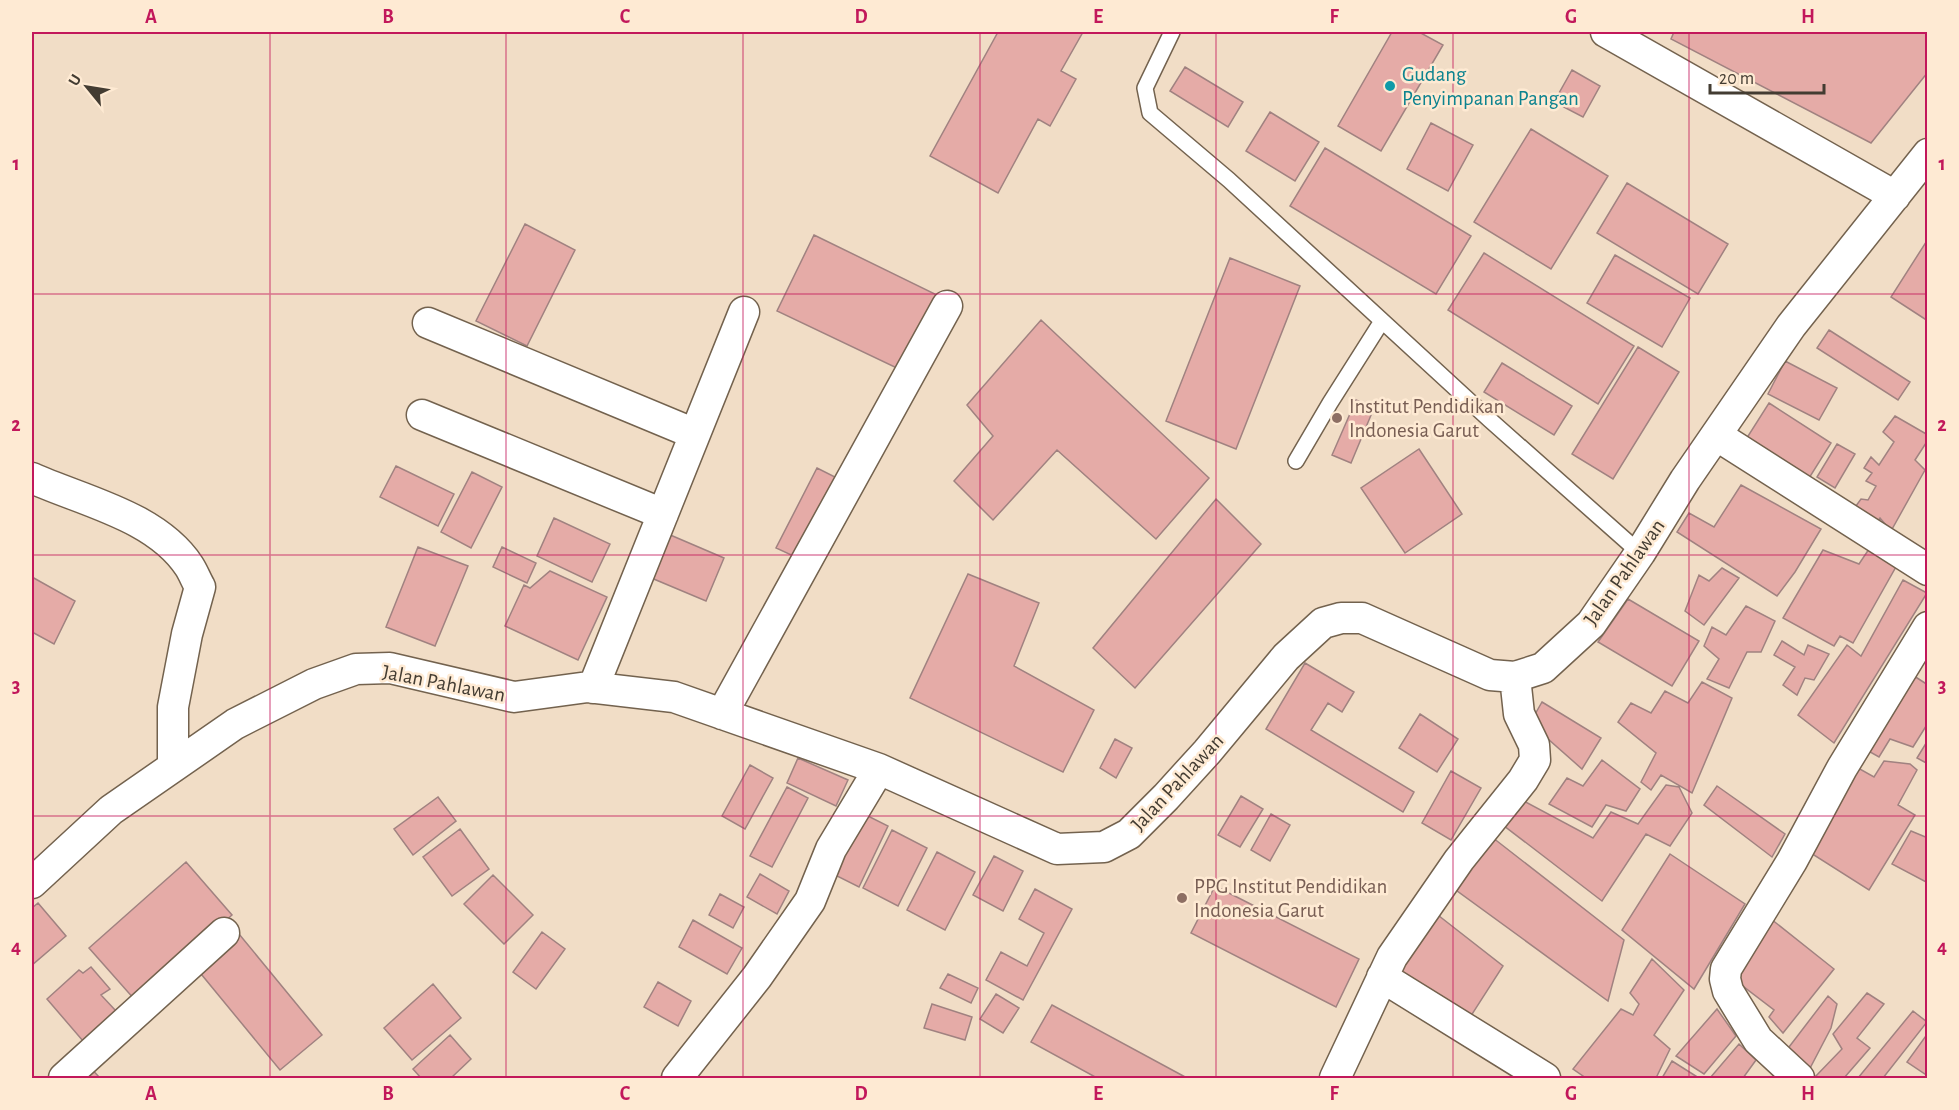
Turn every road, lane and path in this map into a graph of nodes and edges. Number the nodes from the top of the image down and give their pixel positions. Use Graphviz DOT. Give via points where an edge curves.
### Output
graph roads {
  1 [pos="1172,32"];
  2 [pos="1606,32"];
  3 [pos="1928,154"];
  4 [pos="1895,196"];
  5 [pos="947,306"];
  6 [pos="744,312"];
  7 [pos="1382,321"];
  8 [pos="428,322"];
  9 [pos="422,415"];
  10 [pos="695,434"];
  11 [pos="1716,435"];
  12 [pos="1296,461"];
  13 [pos="32,478"];
  14 [pos="663,514"];
  15 [pos="1640,553"];
  16 [pos="1928,570"];
  17 [pos="1928,627"];
  18 [pos="1515,677"];
  19 [pos="592,688"];
  20 [pos="722,714"];
  21 [pos="173,767"];
  22 [pos="879,769"];
  23 [pos="32,883"];
  24 [pos="224,933"];
  25 [pos="1382,977"];
  26 [pos="64,1078"];
  27 [pos="677,1078"];
  28 [pos="1335,1078"];
  29 [pos="1545,1078"];
  30 [pos="1799,1078"];
  1 -- 7 [label="lane" via="1145,88 1150,113"];
  2 -- 4 [label="street"];
  3 -- 4 [label="street, Jalan Pahlawan"];
  4 -- 11 [label="street, Jalan Pahlawan" via="1791,326"];
  5 -- 20 [label="street"];
  6 -- 10 [label="street"];
  7 -- 12 [label="lane"];
  7 -- 15 [label="lane"];
  8 -- 10 [label="street"];
  9 -- 14 [label="street"];
  10 -- 14 [label="street"];
  11 -- 15 [label="street, Jalan Pahlawan"];
  11 -- 16 [label="street"];
  13 -- 21 [label="street" via="145,526 189,565 200,587 173,707"];
  14 -- 19 [label="street"];
  15 -- 18 [label="street, Jalan Pahlawan" via="1591,624 1543,668"];
  17 -- 30 [label="street" via="1726,969 1728,992 1758,1040"];
  18 -- 22 [label="street, Jalan Pahlawan" via="1490,675 1362,618 1323,623 1286,657 1166,797 1129,834 1104,847 1057,849"];
  18 -- 25 [label="street" via="1519,714 1534,745 1535,760 1459,860"];
  19 -- 20 [label="street, Jalan Pahlawan" via="674,697"];
  19 -- 21 [label="street, Jalan Pahlawan" via="514,697 390,668 356,669 314,684 235,724"];
  20 -- 22 [label="street, Jalan Pahlawan"];
  21 -- 23 [label="street, Jalan Pahlawan" via="111,810"];
  22 -- 27 [label="street" via="831,849 810,901 757,977"];
  24 -- 26 [label="street"];
  25 -- 28 [label="street"];
  25 -- 29 [label="street"];
}
